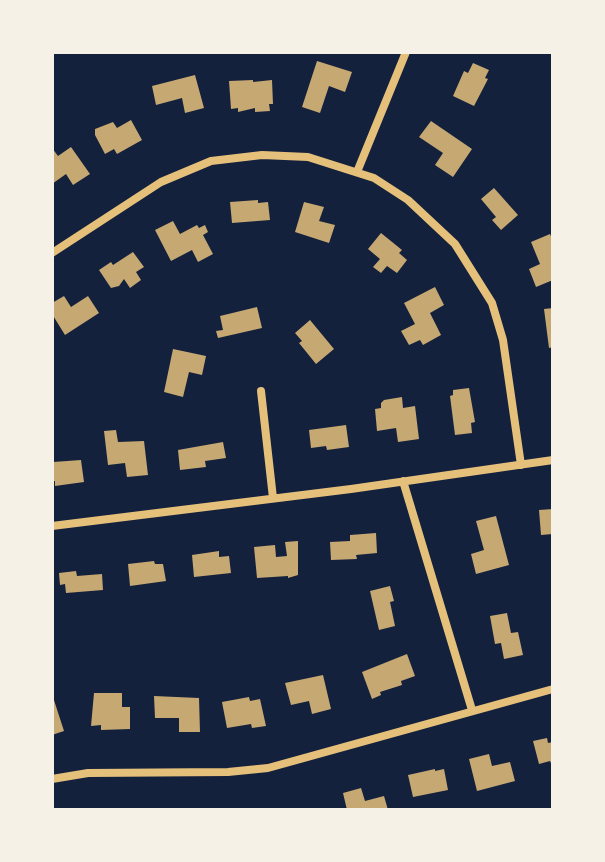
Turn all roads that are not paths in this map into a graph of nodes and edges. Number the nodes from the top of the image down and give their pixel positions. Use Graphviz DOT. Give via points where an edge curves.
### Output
graph roads {
  1 [pos="406,52"];
  2 [pos="357,172"];
  3 [pos="52,253"];
  4 [pos="261,391"];
  5 [pos="553,460"];
  6 [pos="521,465"];
  7 [pos="403,481"];
  8 [pos="273,498"];
  9 [pos="52,526"];
  10 [pos="553,689"];
  11 [pos="472,710"];
  12 [pos="52,779"];
  1 -- 2 [label="street"];
  2 -- 3 [label="street" via="308,157 211,161 161,182"];
  2 -- 6 [label="street" via="408,200 455,244 480,279 499,322"];
  4 -- 8 [label="street"];
  5 -- 6 [label="street"];
  6 -- 7 [label="street"];
  7 -- 8 [label="street"];
  7 -- 11 [label="street"];
  8 -- 9 [label="street"];
  10 -- 11 [label="street"];
  11 -- 12 [label="street" via="268,768 88,773"];
}
